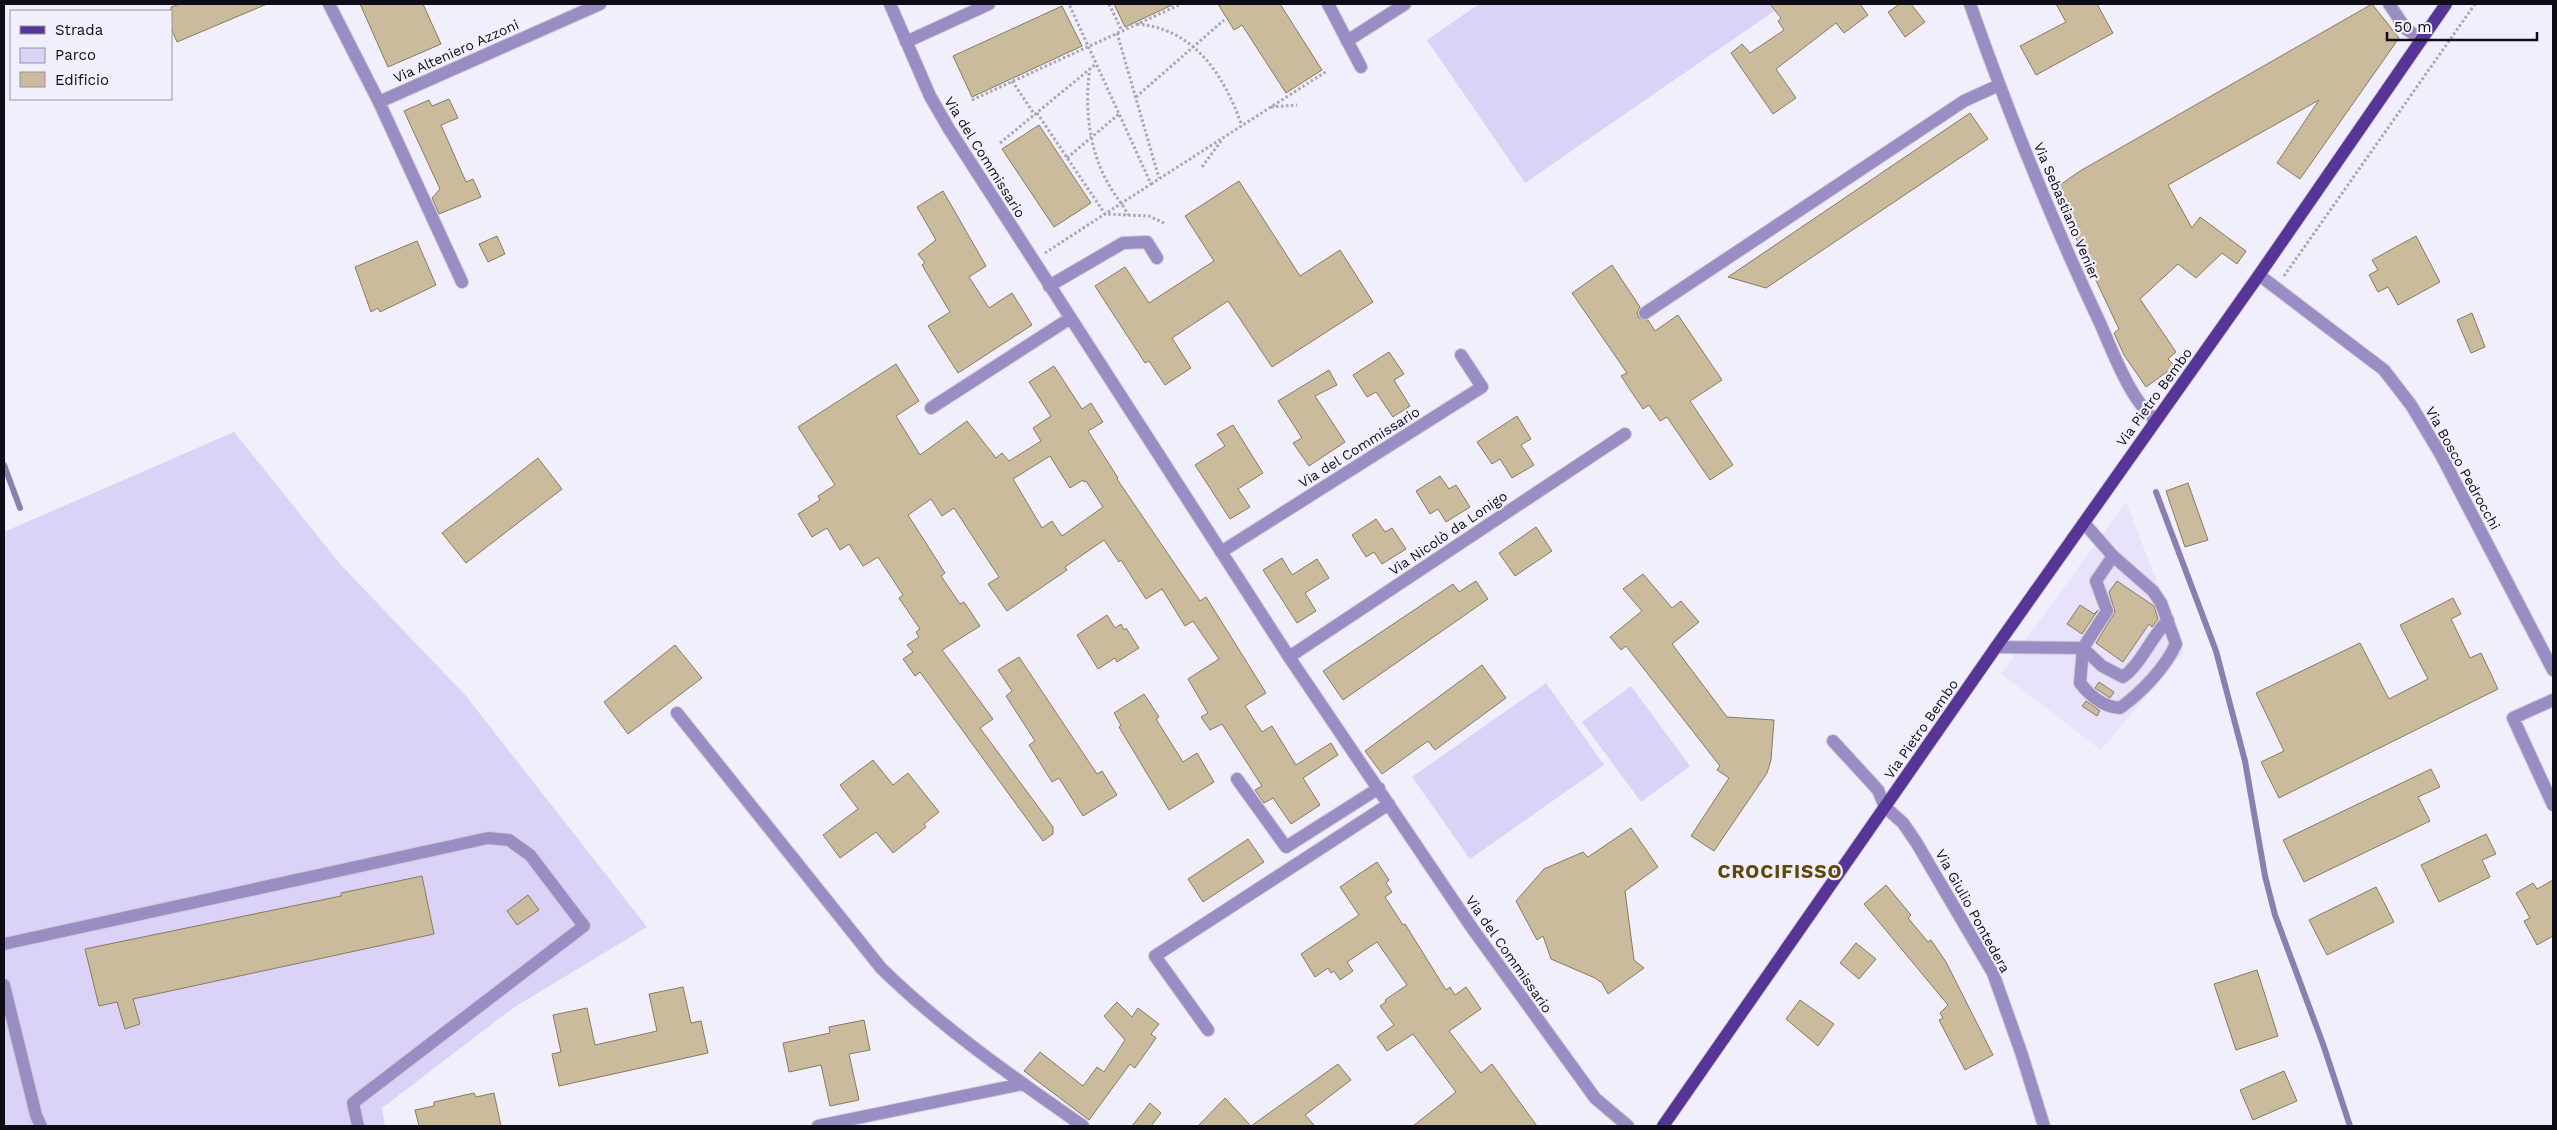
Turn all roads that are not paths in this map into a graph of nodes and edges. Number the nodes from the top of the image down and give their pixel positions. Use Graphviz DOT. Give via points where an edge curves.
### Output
graph roads {
  1 [pos="329,4"];
  2 [pos="600,4"];
  3 [pos="890,4"];
  4 [pos="989,4"];
  5 [pos="1328,4"];
  6 [pos="1405,4"];
  7 [pos="1970,4"];
  8 [pos="2389,4"];
  9 [pos="2446,4"];
  10 [pos="2421,39"];
  11 [pos="1347,41"];
  12 [pos="906,42"];
  13 [pos="1361,68"];
  14 [pos="1999,85"];
  15 [pos="379,102"];
  16 [pos="1158,258"];
  17 [pos="2260,276"];
  18 [pos="462,282"];
  19 [pos="1048,286"];
  20 [pos="1644,313"];
  21 [pos="1069,319"];
  22 [pos="1461,356"];
  23 [pos="931,408"];
  24 [pos="2156,420"];
  25 [pos="1624,434"];
  26 [pos="2084,523"];
  27 [pos="1221,552"];
  28 [pos="2112,556"];
  29 [pos="2168,620"];
  30 [pos="1996,647"];
  31 [pos="2083,648"];
  32 [pos="1289,657"];
  33 [pos="2553,670"];
  34 [pos="2553,700"];
  35 [pos="677,713"];
  36 [pos="1833,741"];
  37 [pos="1237,779"];
  38 [pos="1379,788"];
  39 [pos="1389,804"];
  40 [pos="2553,805"];
  41 [pos="1885,807"];
  42 [pos="4,944"];
  43 [pos="4,985"];
  44 [pos="1208,1030"];
  45 [pos="1022,1084"];
  46 [pos="42,1126"];
  47 [pos="358,1126"];
  48 [pos="818,1126"];
  49 [pos="1083,1126"];
  50 [pos="1628,1126"];
  51 [pos="1663,1126"];
  52 [pos="2044,1126"];
  1 -- 15 [label="street"];
  2 -- 15 [label="street, Via Alteniero Azzoni"];
  3 -- 12 [label="street, Via del Commissario"];
  4 -- 12 [label="street"];
  5 -- 11 [label="street"];
  6 -- 11 [label="street"];
  7 -- 14 [label="street, Via Sebastiano Venier"];
  8 -- 10 [label="street" via="2406,29"];
  9 -- 10 [label="main road, Via Pietro Bembo"];
  10 -- 17 [label="main road, Via Pietro Bembo"];
  11 -- 13 [label="street"];
  12 -- 19 [label="street, Via del Commissario" via="930,96"];
  14 -- 20 [label="street" via="1964,101"];
  14 -- 24 [label="street, Via Sebastiano Venier" via="2108,342 2146,413"];
  15 -- 18 [label="street"];
  16 -- 19 [label="street" via="1147,242 1122,243"];
  17 -- 24 [label="main road, Via Pietro Bembo"];
  17 -- 33 [label="street, Via Bosco Pedrocchi" via="2384,370 2441,455"];
  19 -- 21 [label="street, Via del Commissario"];
  21 -- 23 [label="street"];
  21 -- 27 [label="street, Via del Commissario"];
  22 -- 27 [label="street, Via del Commissario" via="1482,387"];
  24 -- 26 [label="main road, Via Pietro Bembo"];
  25 -- 32 [label="street, Via Nicolò da Lonigo"];
  26 -- 28 [label="street"];
  26 -- 30 [label="main road, Via Pietro Bembo"];
  27 -- 32 [label="street, Via del Commissario"];
  28 -- 29 [label="street" via="2153,591"];
  28 -- 31 [label="street" via="2096,581 2107,611"];
  29 -- 31 [label="street" via="2123,677 2102,666"];
  29 -- 31 [label="street" via="2176,644 2172,654 2138,694 2120,708 2108,708 2080,683"];
  30 -- 31 [label="street"];
  30 -- 41 [label="main road, Via Pietro Bembo"];
  32 -- 38 [label="street, Via del Commissario"];
  34 -- 40 [label="street" via="2513,718"];
  35 -- 45 [label="street" via="881,968 911,998"];
  36 -- 41 [label="street, Via Pietro Bembo" via="1878,790"];
  37 -- 38 [label="street" via="1286,847"];
  38 -- 39 [label="street, Via del Commissario"];
  39 -- 44 [label="street" via="1154,956"];
  39 -- 50 [label="street, Via del Commissario" via="1472,928 1580,1078 1604,1107"];
  41 -- 51 [label="main road, Via Pietro Bembo"];
  41 -- 52 [label="street, Via Giulio Pontedera" via="1903,823 1929,861 1993,973 2022,1052"];
  42 -- 47 [label="street" via="488,838 508,840 530,855 584,926 353,1103"];
  43 -- 46 [label="street" via="36,1115"];
  45 -- 48 [label="street"];
  45 -- 49 [label="street"];
}
